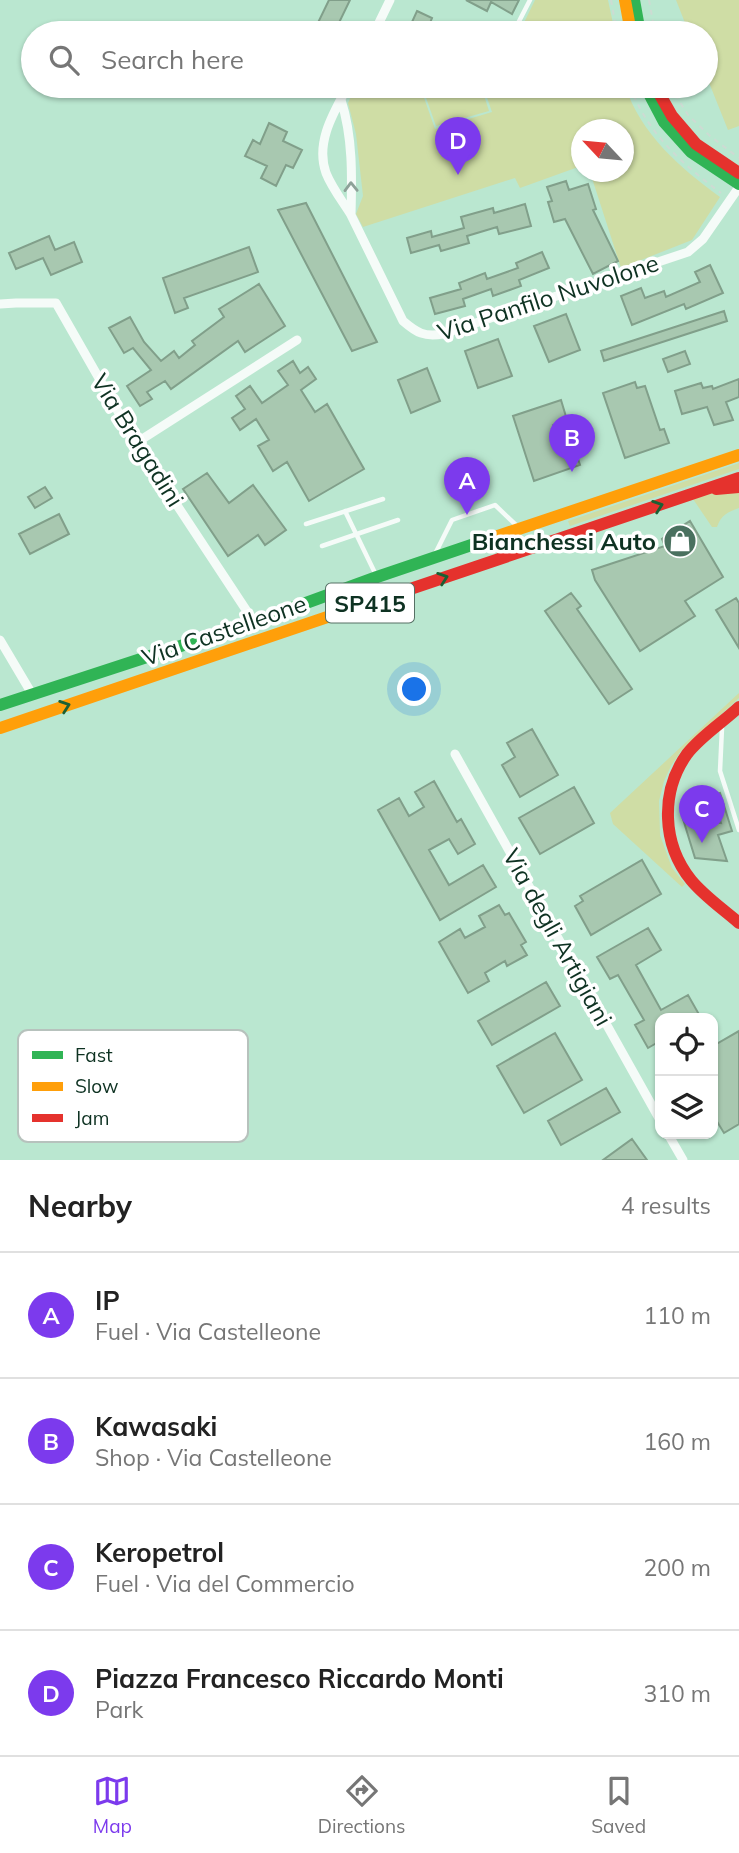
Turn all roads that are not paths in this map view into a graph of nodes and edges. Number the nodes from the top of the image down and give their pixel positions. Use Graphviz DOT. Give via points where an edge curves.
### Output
graph roads {
  1 [pos="390,0"];
  2 [pos="530,0"];
  3 [pos="625,0"];
  4 [pos="634,0"];
  5 [pos="380,21"];
  6 [pos="519,21"];
  7 [pos="629,21"];
  8 [pos="638,21"];
  9 [pos="651,98"];
  10 [pos="662,98"];
  11 [pos="341,100"];
  12 [pos="329,124"];
  13 [pos="348,132"];
  14 [pos="739,173"];
  15 [pos="739,185"];
  16 [pos="351,215"];
  17 [pos="0,304"];
  18 [pos="297,340"];
  19 [pos="136,443"];
  20 [pos="739,455"];
  21 [pos="739,478"];
  22 [pos="739,487"];
  23 [pos="705,490"];
  24 [pos="383,499"];
  25 [pos="345,511"];
  26 [pos="398,520"];
  27 [pos="306,524"];
  28 [pos="520,529"];
  29 [pos="356,534"];
  30 [pos="322,546"];
  31 [pos="432,559"];
  32 [pos="377,577"];
  33 [pos="254,622"];
  34 [pos="0,639"];
  35 [pos="32,694"];
  36 [pos="0,705"];
  37 [pos="739,707"];
  38 [pos="722,723"];
  39 [pos="0,728"];
  40 [pos="455,754"];
  41 [pos="739,830"];
  42 [pos="738,921"];
  43 [pos="655,1111"];
  44 [pos="671,1139"];
  45 [pos="683,1160"];
  1 -- 5 [label="street"];
  2 -- 6 [label="lane"];
  3 -- 7 [label="main road"];
  4 -- 8 [label="main road"];
  9 -- 15 [label="main road" via="664,122 691,152"];
  10 -- 14 [label="main road" via="696,144"];
  11 -- 12 [label="street, Via Panfilo Nuvolone"];
  11 -- 13 [label="street, Via Panfilo Nuvolone"];
  12 -- 13 [label="street" via="339,123"];
  12 -- 16 [label="street, Via Panfilo Nuvolone" via="323,146 326,173"];
  16 -- 13 [label="street, Via Panfilo Nuvolone, one-way"];
  15 -- 16 [label="street, Via Panfilo Nuvolone" via="703,239 688,252 429,336 403,321"];
  17 -- 19 [label="street, Via Bragadini" via="56,303"];
  18 -- 19 [label="street"];
  19 -- 33 [label="street, Via Bragadini"];
  20 -- 28 [label="main road, Via Castelleone / SP415"];
  21 -- 23 [label="main road, Via Castelleone / SP415"];
  22 -- 23 [label="main road"];
  39 -- 23 [label="main road, Via Castelleone / SP415, one-way"];
  24 -- 25 [label="lane"];
  25 -- 27 [label="lane"];
  25 -- 29 [label="lane"];
  26 -- 29 [label="lane"];
  28 -- 31 [label="main road, Via Castelleone / SP415"];
  28 -- 31 [label="lane" via="495,505 452,520"];
  29 -- 30 [label="lane"];
  29 -- 32 [label="lane"];
  31 -- 32 [label="main road, Via Castelleone / SP415"];
  32 -- 33 [label="main road, Via Castelleone / SP415"];
  33 -- 35 [label="main road, Via Castelleone / SP415"];
  34 -- 35 [label="street"];
  35 -- 36 [label="main road, Via Castelleone / SP415"];
  37 -- 38 [label="main road"];
  38 -- 41 [label="lane" via="720,771"];
  38 -- 42 [label="main road" via="688,753 679,768 671,785 667,817 672,846 690,878"];
  40 -- 43 [label="street, Via degli Artigiani"];
  44 -- 45 [label="street"];
}
